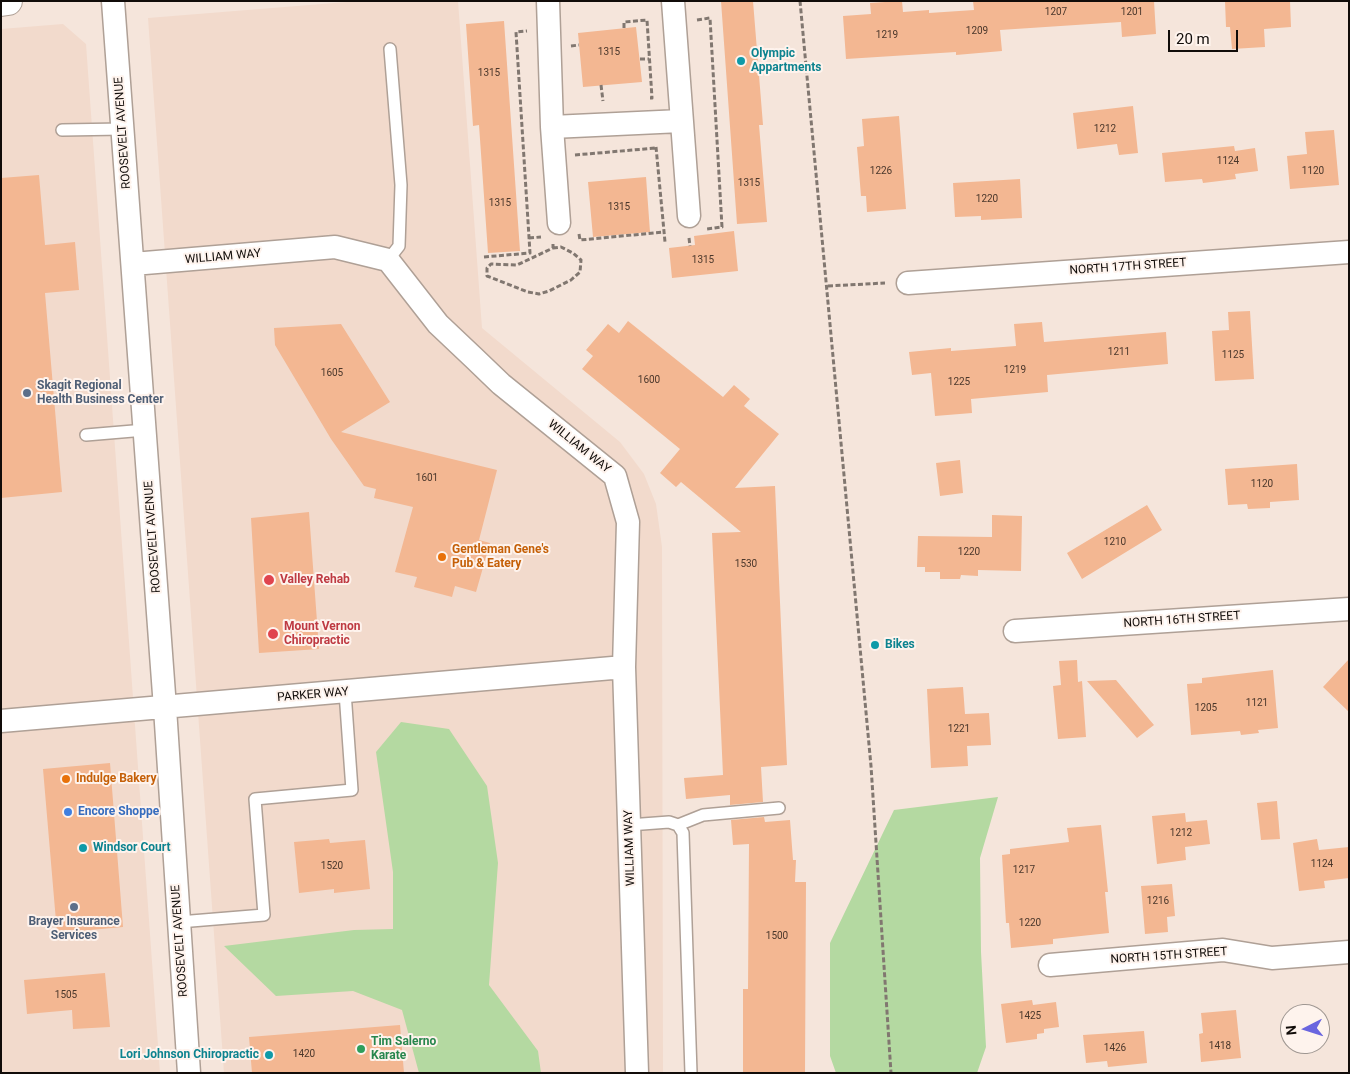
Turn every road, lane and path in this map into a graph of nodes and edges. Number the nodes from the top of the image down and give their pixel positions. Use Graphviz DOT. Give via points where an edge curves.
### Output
graph roads {
  1 [pos="8,1"];
  2 [pos="114,1"];
  3 [pos="548,1"];
  4 [pos="673,1"];
  5 [pos="800,1"];
  6 [pos="1,2"];
  7 [pos="692,20"];
  8 [pos="624,28"];
  9 [pos="531,31"];
  10 [pos="579,45"];
  11 [pos="565,46"];
  12 [pos="390,48"];
  13 [pos="649,59"];
  14 [pos="640,60"];
  15 [pos="601,86"];
  16 [pos="642,99"];
  17 [pos="612,100"];
  18 [pos="593,101"];
  19 [pos="602,101"];
  20 [pos="681,121"];
  21 [pos="552,127"];
  22 [pos="123,129"];
  23 [pos="62,130"];
  24 [pos="655,140"];
  25 [pos="656,148"];
  26 [pos="574,165"];
  27 [pos="693,226"];
  28 [pos="556,229"];
  29 [pos="664,232"];
  30 [pos="579,233"];
  31 [pos="665,242"];
  32 [pos="690,246"];
  33 [pos="553,248"];
  34 [pos="1349,252"];
  35 [pos="484,257"];
  36 [pos="388,260"];
  37 [pos="134,264"];
  38 [pos="908,283"];
  39 [pos="828,286"];
  40 [pos="145,430"];
  41 [pos="86,435"];
  42 [pos="1349,609"];
  43 [pos="1015,631"];
  44 [pos="624,667"];
  45 [pos="345,692"];
  46 [pos="165,708"];
  47 [pos="1,721"];
  48 [pos="779,808"];
  49 [pos="678,824"];
  50 [pos="629,826"];
  51 [pos="179,922"];
  52 [pos="1349,952"];
  53 [pos="1050,965"];
  54 [pos="189,1073"];
  55 [pos="637,1073"];
  56 [pos="691,1073"];
  57 [pos="891,1073"];
  1 -- 6 [label="street"];
  2 -- 22 [label="street, ROOSEVELT AVENUE"];
  3 -- 21 [label="street"];
  4 -- 20 [label="street"];
  5 -- 39 [label="path"];
  7 -- 27 [label="path" via="710,18 722,227"];
  8 -- 13 [label="path" via="624,22 647,20"];
  9 -- 35 [label="path" via="516,32 530,252"];
  10 -- 11 [label="path"];
  12 -- 36 [label="lane" via="401,185 400,246"];
  13 -- 14 [label="path"];
  13 -- 16 [label="path" via="652,98"];
  15 -- 19 [label="path"];
  17 -- 19 [label="path"];
  18 -- 19 [label="path"];
  20 -- 21 [label="street"];
  20 -- 27 [label="street"];
  21 -- 28 [label="street"];
  22 -- 23 [label="lane"];
  22 -- 37 [label="street, ROOSEVELT AVENUE"];
  24 -- 25 [label="path"];
  25 -- 26 [label="path" via="574,155"];
  25 -- 29 [label="path"];
  27 -- 32 [label="path"];
  28 -- 33 [label="path"];
  29 -- 30 [label="path" via="580,240"];
  29 -- 31 [label="path"];
  33 -- 33 [label="path" via="513,266 491,264 487,268 487,276 528,292 539,294 549,291 580,272 580,260 573,253 561,247"];
  34 -- 38 [label="street, NORTH 17TH STREET"];
  36 -- 37 [label="street, WILLIAM WAY" via="335,247"];
  36 -- 44 [label="street, WILLIAM WAY" via="438,324 468,353 501,384 615,476 628,522"];
  37 -- 40 [label="street, ROOSEVELT AVENUE"];
  38 -- 39 [label="path"];
  39 -- 57 [label="path" via="871,766"];
  40 -- 41 [label="lane"];
  40 -- 46 [label="street, ROOSEVELT AVENUE"];
  42 -- 43 [label="street, NORTH 16TH STREET"];
  44 -- 45 [label="street, PARKER WAY"];
  44 -- 50 [label="street, WILLIAM WAY"];
  45 -- 46 [label="street, PARKER WAY"];
  45 -- 51 [label="lane" via="352,790 255,799 264,915"];
  46 -- 47 [label="street, PARKER WAY"];
  46 -- 51 [label="street, ROOSEVELT AVENUE"];
  48 -- 49 [label="lane" via="702,815"];
  49 -- 50 [label="lane"];
  49 -- 56 [label="lane" via="683,833"];
  50 -- 55 [label="street, WILLIAM WAY"];
  51 -- 54 [label="street, ROOSEVELT AVENUE"];
  52 -- 53 [label="street, NORTH 15TH STREET" via="1272,958 1223,950"];
}
